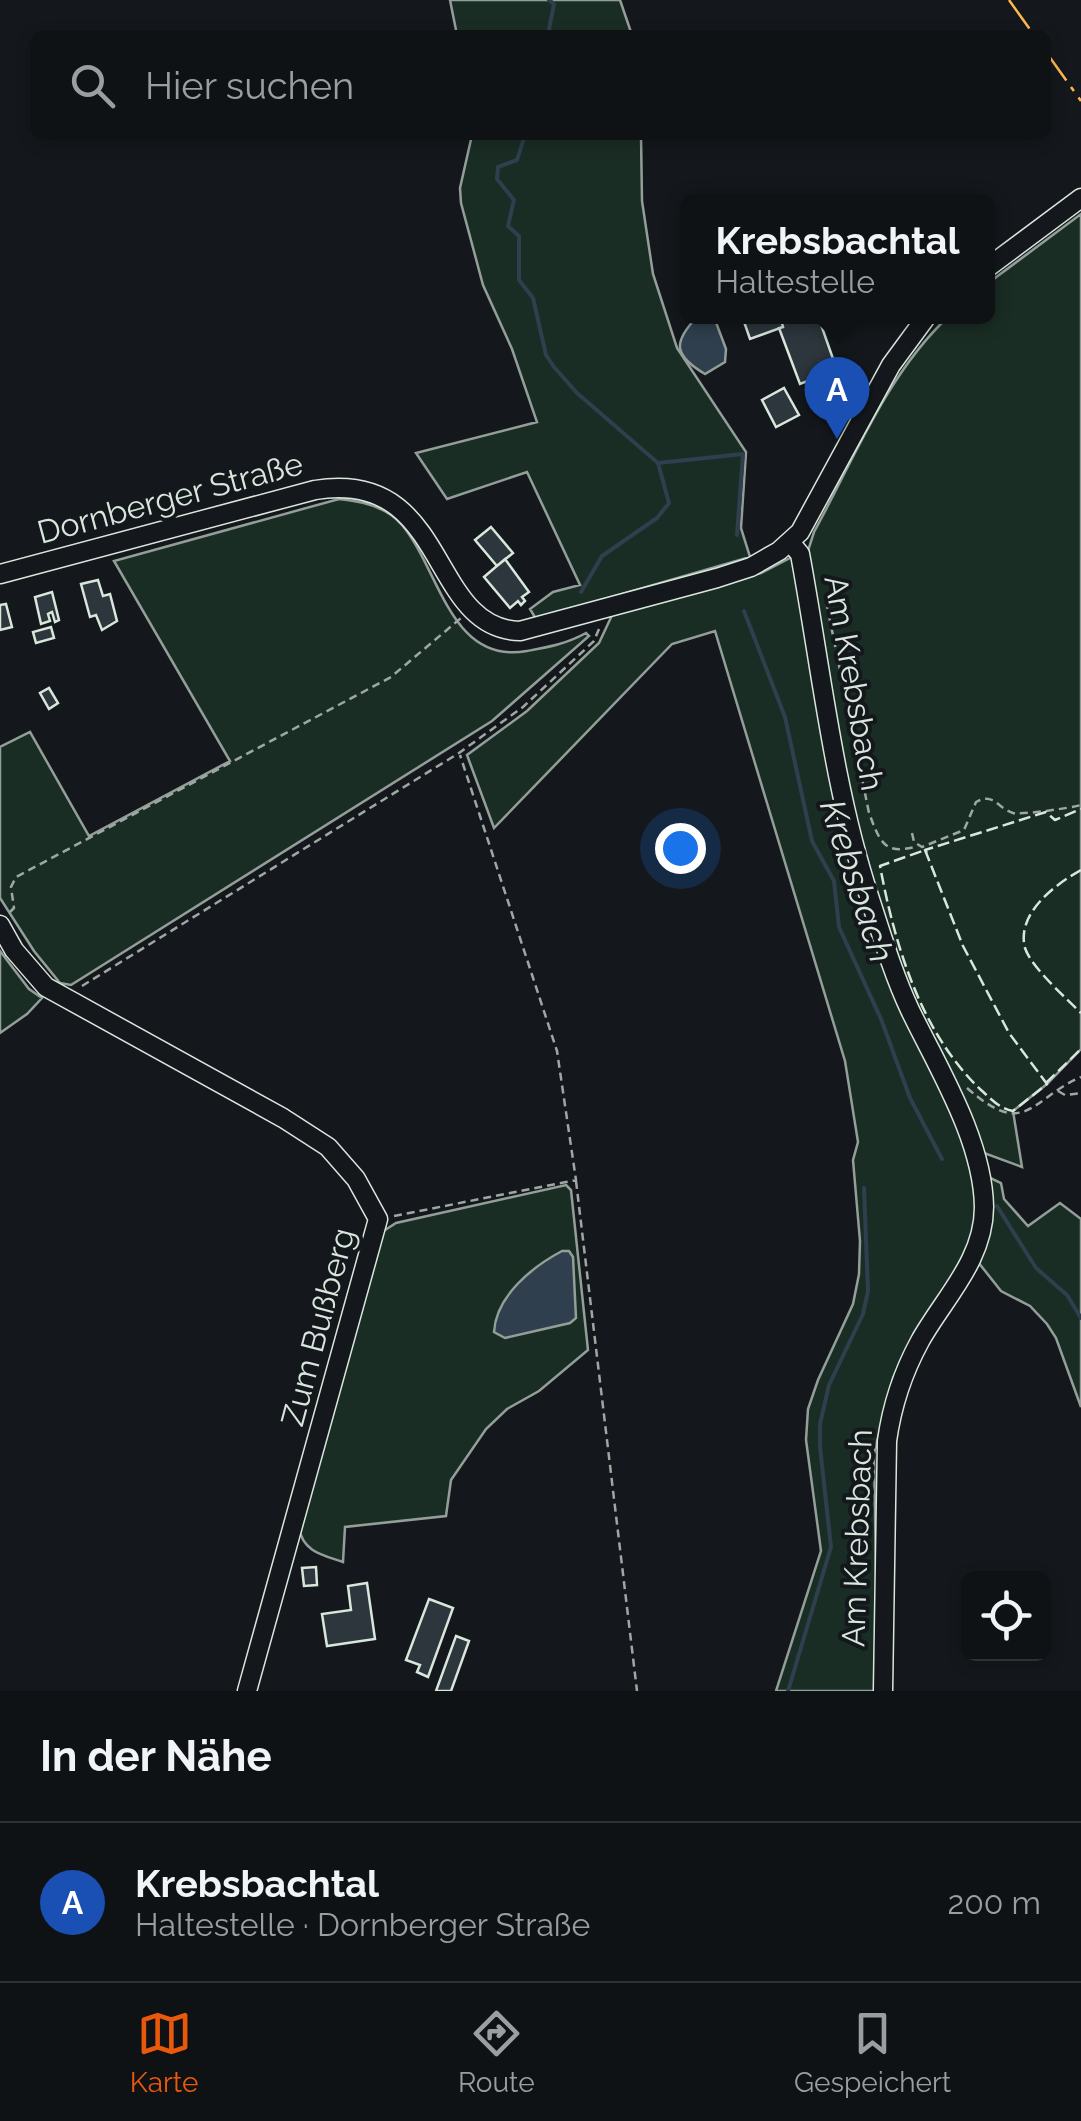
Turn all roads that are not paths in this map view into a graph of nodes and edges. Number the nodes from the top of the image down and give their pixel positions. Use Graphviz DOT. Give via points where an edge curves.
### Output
graph roads {
  1 [pos="1081,198"];
  2 [pos="995,262"];
  3 [pos="921,324"];
  4 [pos="790,542"];
  5 [pos="0,574"];
  6 [pos="3,920"];
  7 [pos="246,1691"];
  8 [pos="882,1691"];
  1 -- 2 [label="street"];
  3 -- 4 [label="street"];
  4 -- 5 [label="street, Dornberger Straße" via="751,567 520,631 491,624 471,609 408,514 383,496 346,487"];
  4 -- 8 [label="street, Am Krebsbach" via="800,554 858,858 909,1007 978,1163 984,1207 979,1244 921,1339 892,1404"];
  6 -- 7 [label="street, Zum Bußberg" via="30,972 66,1000 328,1147 378,1219"];
}
